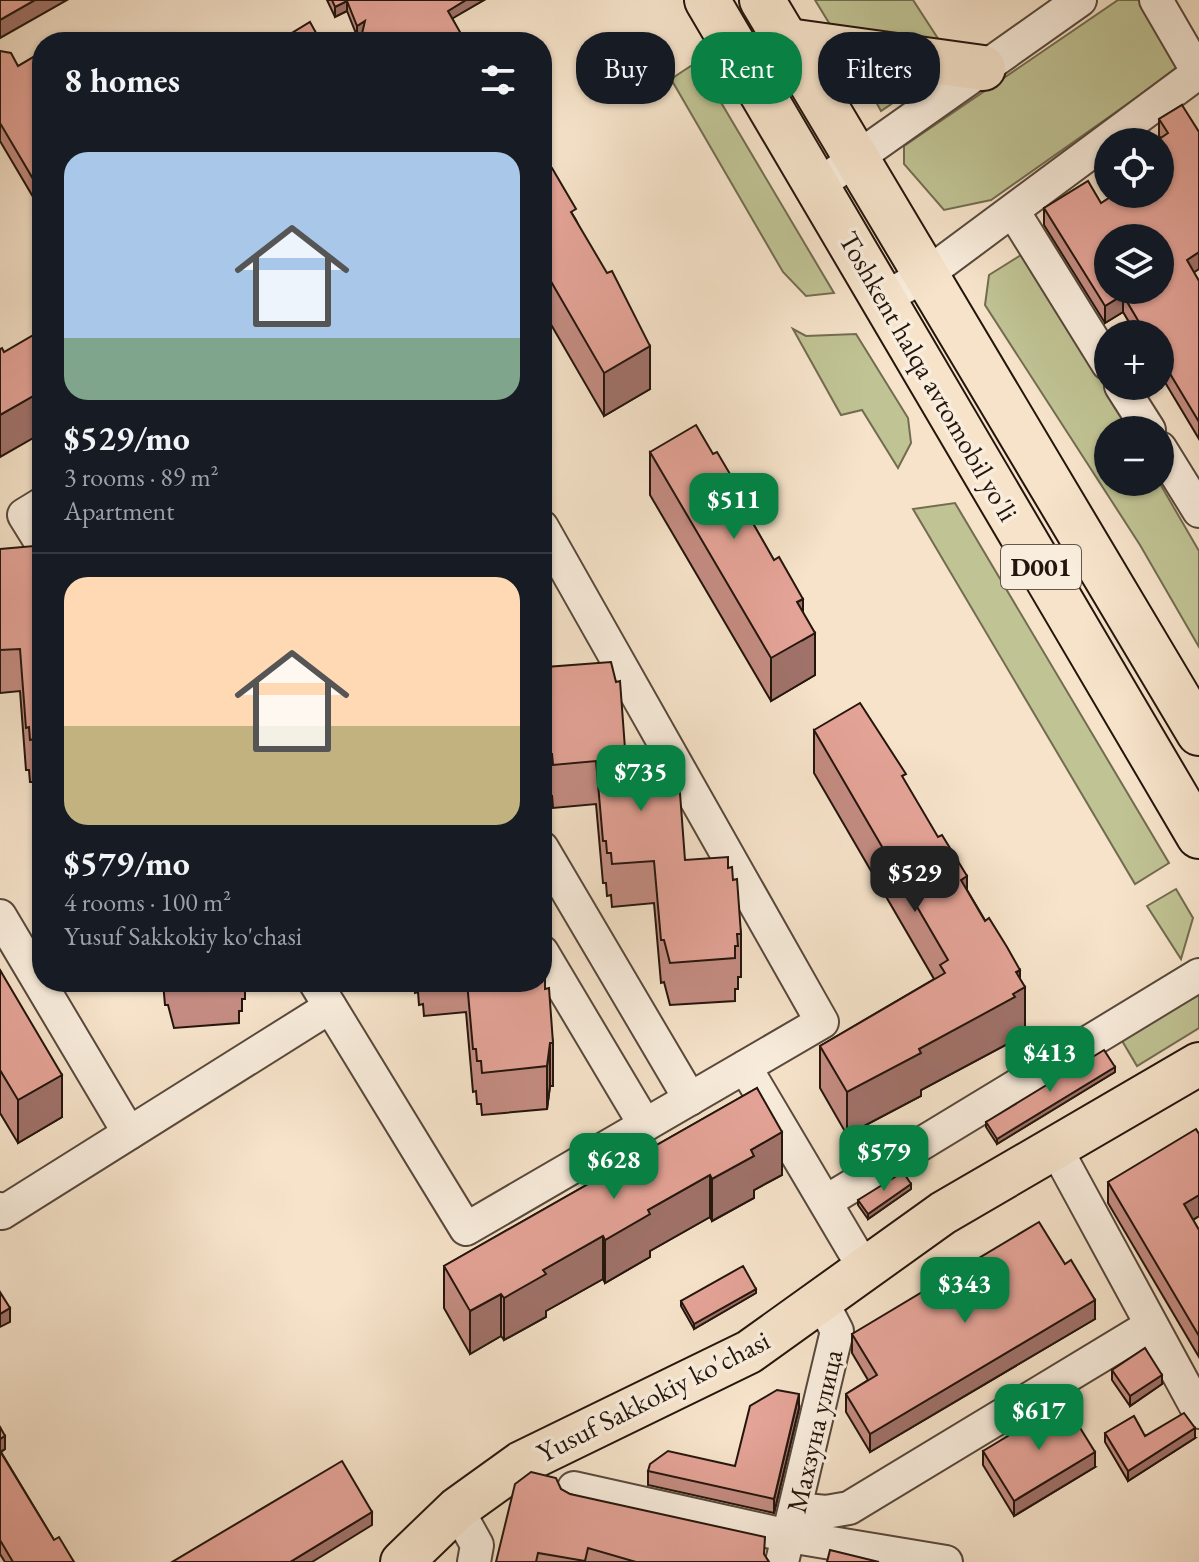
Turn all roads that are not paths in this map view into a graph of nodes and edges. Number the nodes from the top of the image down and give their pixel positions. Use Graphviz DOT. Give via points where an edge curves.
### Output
graph roads {
  1 [pos="707,0"];
  2 [pos="762,0"];
  3 [pos="1080,0"];
  4 [pos="1156,0"];
  5 [pos="782,32"];
  6 [pos="802,43"];
  7 [pos="802,64"];
  8 [pos="983,68"];
  9 [pos="1199,73"];
  10 [pos="858,157"];
  11 [pos="817,186"];
  12 [pos="1013,211"];
  13 [pos="927,274"];
  14 [pos="883,299"];
  15 [pos="1094,341"];
  16 [pos="1174,471"];
  17 [pos="1199,511"];
  18 [pos="552,545"];
  19 [pos="1107,578"];
  20 [pos="1062,603"];
  21 [pos="1199,733"];
  22 [pos="1199,836"];
  23 [pos="552,865"];
  24 [pos="0,916"];
  25 [pos="552,969"];
  26 [pos="32,970"];
  27 [pos="1199,975"];
  28 [pos="45,992"];
  29 [pos="322,994"];
  30 [pos="1199,1064"];
  31 [pos="745,1067"];
  32 [pos="690,1099"];
  33 [pos="645,1125"];
  34 [pos="129,1133"];
  35 [pos="1055,1147"];
  36 [pos="827,1201"];
  37 [pos="0,1209"];
  38 [pos="864,1268"];
  39 [pos="822,1302"];
  40 [pos="1150,1326"];
  41 [pos="1199,1412"];
  42 [pos="574,1488"];
  43 [pos="457,1509"];
  44 [pos="789,1536"];
  45 [pos="402,1562"];
  46 [pos="474,1562"];
  47 [pos="946,1562"];
  1 -- 11 [label="highway, Toshkent halqa avtomobil yo'li / D001"];
  2 -- 5 [label="highway, Toshkent halqa avtomobil yo'li / D001"];
  3 -- 8 [label="street"];
  4 -- 9 [label="street"];
  6 -- 8 [label="highway"];
  7 -- 10 [label="highway, Toshkent halqa avtomobil yo'li / D001"];
  8 -- 10 [label="street"];
  9 -- 12 [label="street"];
  10 -- 11 [label="street"];
  10 -- 13 [label="highway, Toshkent halqa avtomobil yo'li / D001"];
  11 -- 14 [label="highway, Toshkent halqa avtomobil yo'li / D001"];
  12 -- 13 [label="street"];
  12 -- 15 [label="street"];
  13 -- 14 [label="street"];
  13 -- 19 [label="highway, Toshkent halqa avtomobil yo'li / D001"];
  14 -- 20 [label="highway, Toshkent halqa avtomobil yo'li / D001"];
  16 -- 17 [label="street"];
  18 -- 31 [label="street" via="822,1022"];
  19 -- 20 [label="highway"];
  19 -- 21 [label="highway, Toshkent halqa avtomobil yo'li / D001"];
  20 -- 22 [label="highway, Toshkent halqa avtomobil yo'li / D001"];
  23 -- 32 [label="street"];
  24 -- 26 [label="street"];
  25 -- 33 [label="street"];
  27 -- 36 [label="street"];
  28 -- 34 [label="street"];
  29 -- 33 [label="street" via="466,1229"];
  29 -- 34 [label="street"];
  30 -- 35 [label="main road, Yusuf Sakkokiy ko'chasi"];
  31 -- 32 [label="street"];
  31 -- 36 [label="street"];
  32 -- 33 [label="street"];
  34 -- 37 [label="street" via="2,1213"];
  35 -- 38 [label="main road, Yusuf Sakkokiy ko'chasi" via="943,1213"];
  35 -- 40 [label="street"];
  36 -- 38 [label="street"];
  38 -- 39 [label="main road, Yusuf Sakkokiy ko'chasi"];
  39 -- 43 [label="main road, Yusuf Sakkokiy ko'chasi" via="723,1365 532,1456"];
  39 -- 44 [label="street, Махзуна улица" via="837,1331"];
  40 -- 41 [label="street"];
  40 -- 44 [label="street" via="849,1508 826,1512"];
  42 -- 44 [label="street"];
  43 -- 45 [label="main road, Yusuf Sakkokiy ko'chasi"];
  43 -- 46 [label="street" via="477,1545"];
  44 -- 47 [label="street"];
}
